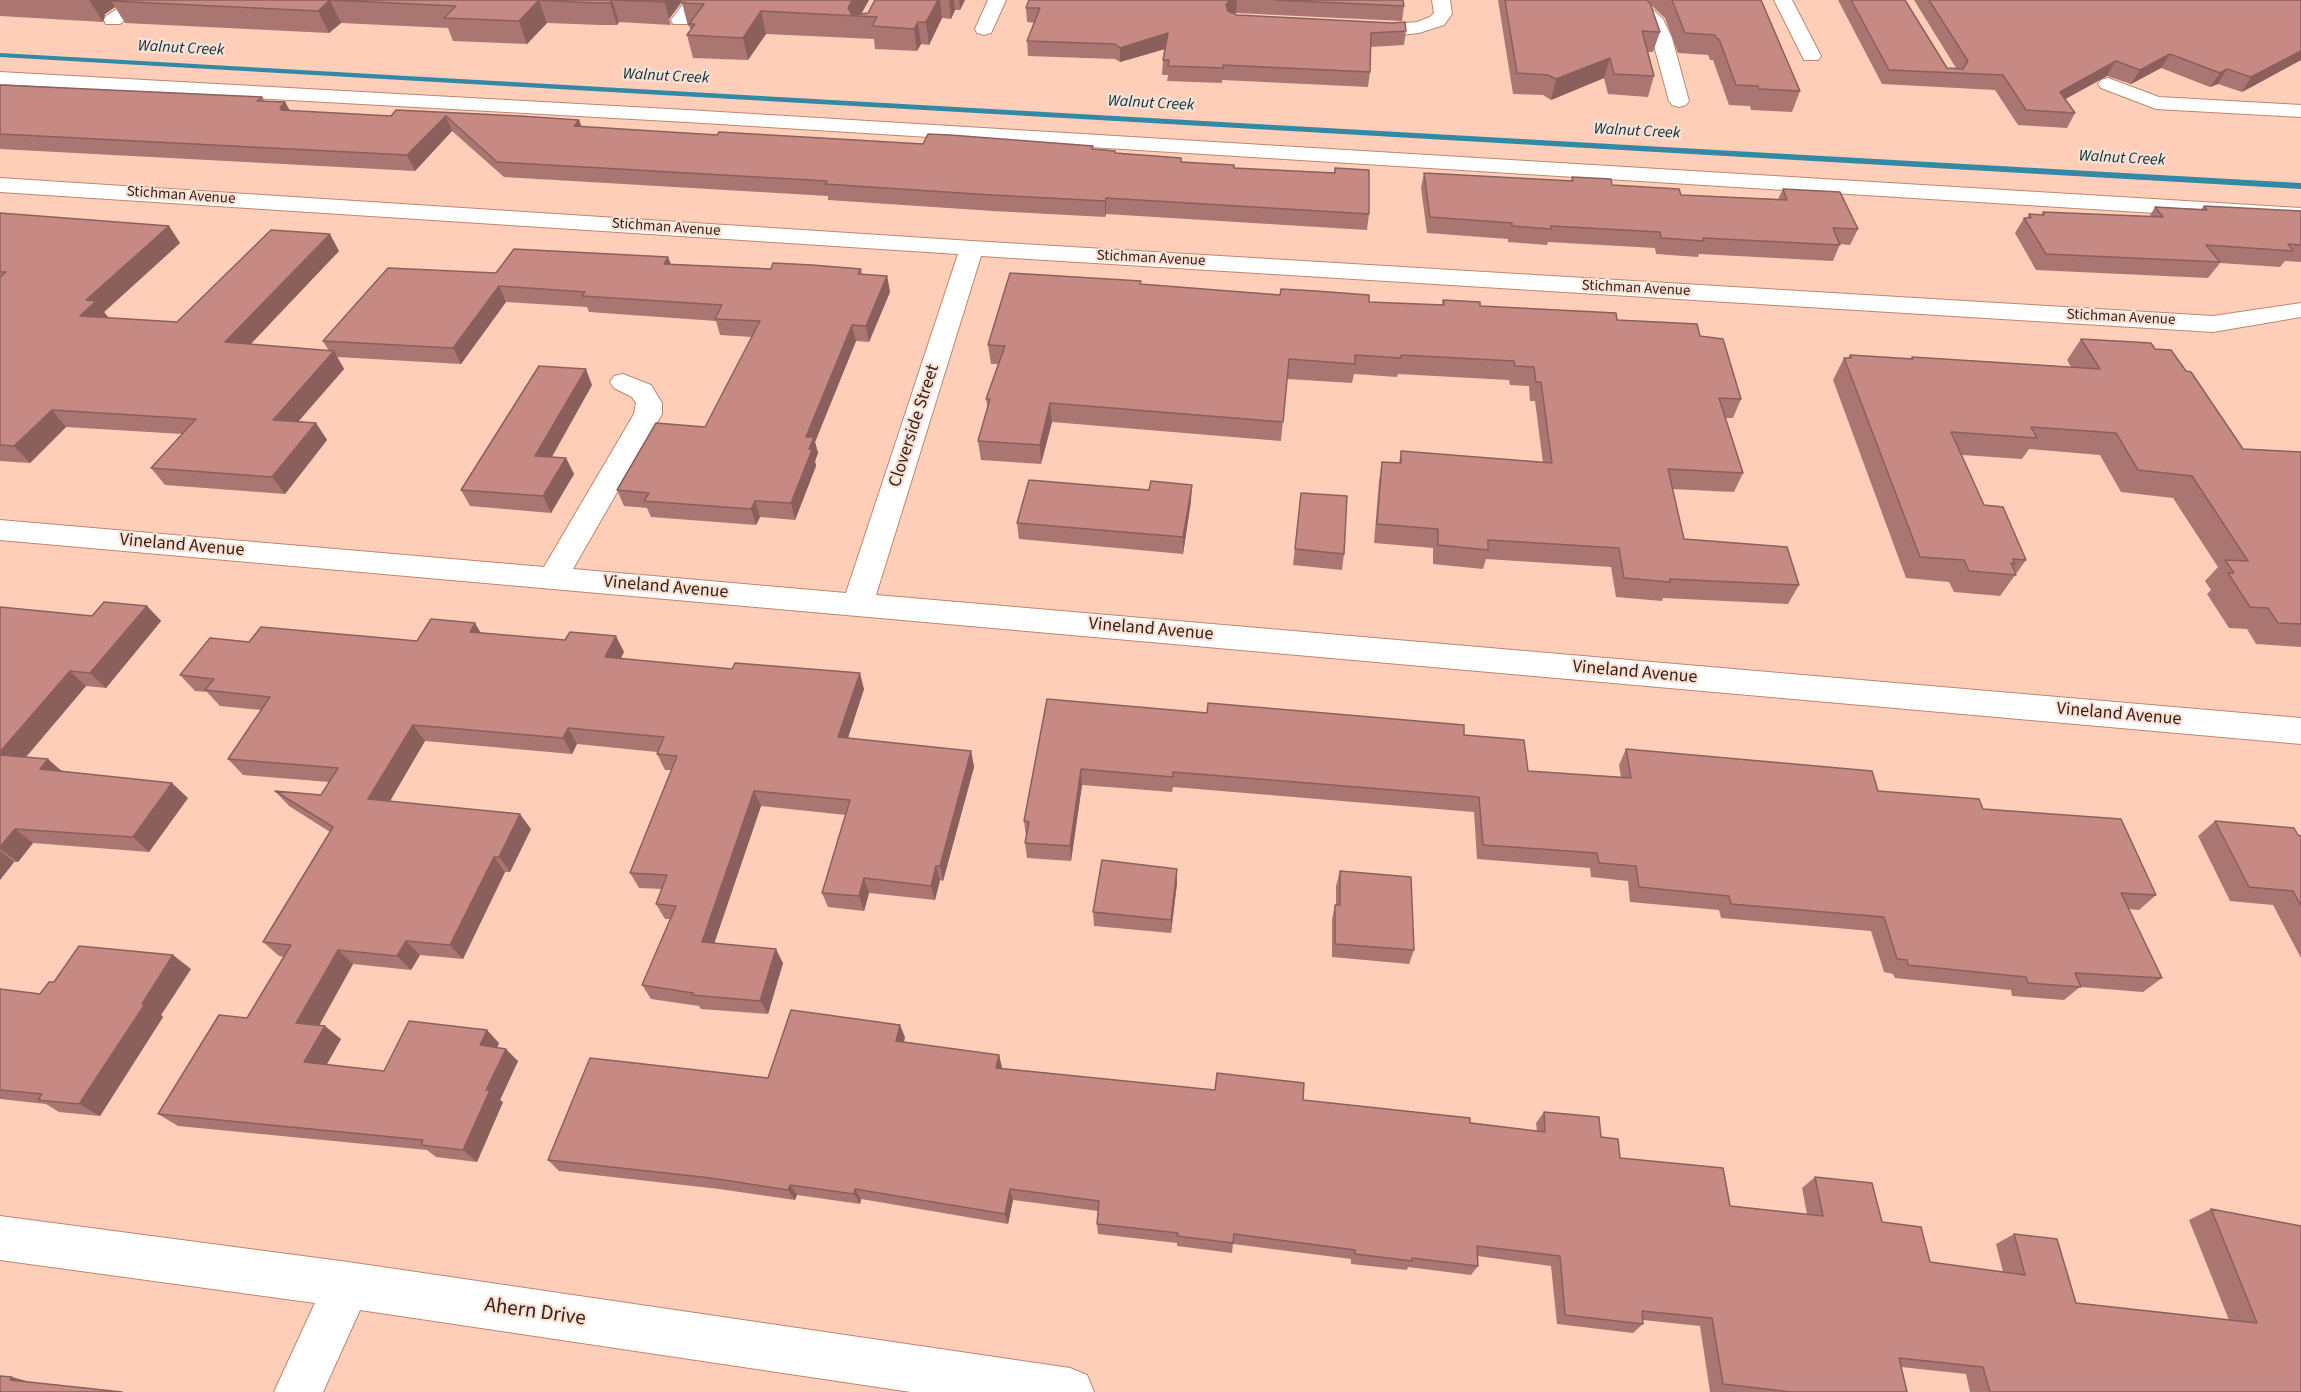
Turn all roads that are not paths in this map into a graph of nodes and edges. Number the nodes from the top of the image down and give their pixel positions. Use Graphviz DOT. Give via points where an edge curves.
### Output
graph roads {
  1 [pos="142,0"];
  2 [pos="696,0"];
  3 [pos="997,0"];
  4 [pos="1441,0"];
  5 [pos="1631,0"];
  6 [pos="1783,0"];
  7 [pos="113,20"];
  8 [pos="680,20"];
  9 [pos="1342,27"];
  10 [pos="984,29"];
  11 [pos="1811,56"];
  12 [pos="0,78"];
  13 [pos="2108,84"];
  14 [pos="1680,100"];
  15 [pos="2301,111"];
  16 [pos="0,185"];
  17 [pos="2301,215"];
  18 [pos="972,248"];
  19 [pos="2301,310"];
  20 [pos="623,382"];
  21 [pos="0,530"];
  22 [pos="553,578"];
  23 [pos="858,604"];
  24 [pos="2301,731"];
  25 [pos="0,1238"];
  26 [pos="348,1285"];
  27 [pos="298,1392"];
  28 [pos="1067,1392"];
  1 -- 7 [label="street"];
  2 -- 8 [label="street"];
  3 -- 10 [label="street"];
  4 -- 9 [label="street" via="1443,14 1437,21 1419,27"];
  5 -- 14 [label="street" via="1654,19"];
  6 -- 11 [label="street"];
  12 -- 17 [label="street"];
  13 -- 15 [label="street" via="2156,103"];
  16 -- 18 [label="street, Stichman Avenue"];
  18 -- 19 [label="street, Stichman Avenue" via="2213,324"];
  18 -- 23 [label="street, Cloverside Street"];
  20 -- 22 [label="street" via="642,391 649,403 648,414"];
  21 -- 22 [label="street, Vineland Avenue"];
  22 -- 23 [label="street, Vineland Avenue"];
  23 -- 24 [label="street, Vineland Avenue"];
  25 -- 26 [label="street, Ahern Drive"];
  26 -- 27 [label="street"];
  26 -- 28 [label="street, Ahern Drive"];
}
